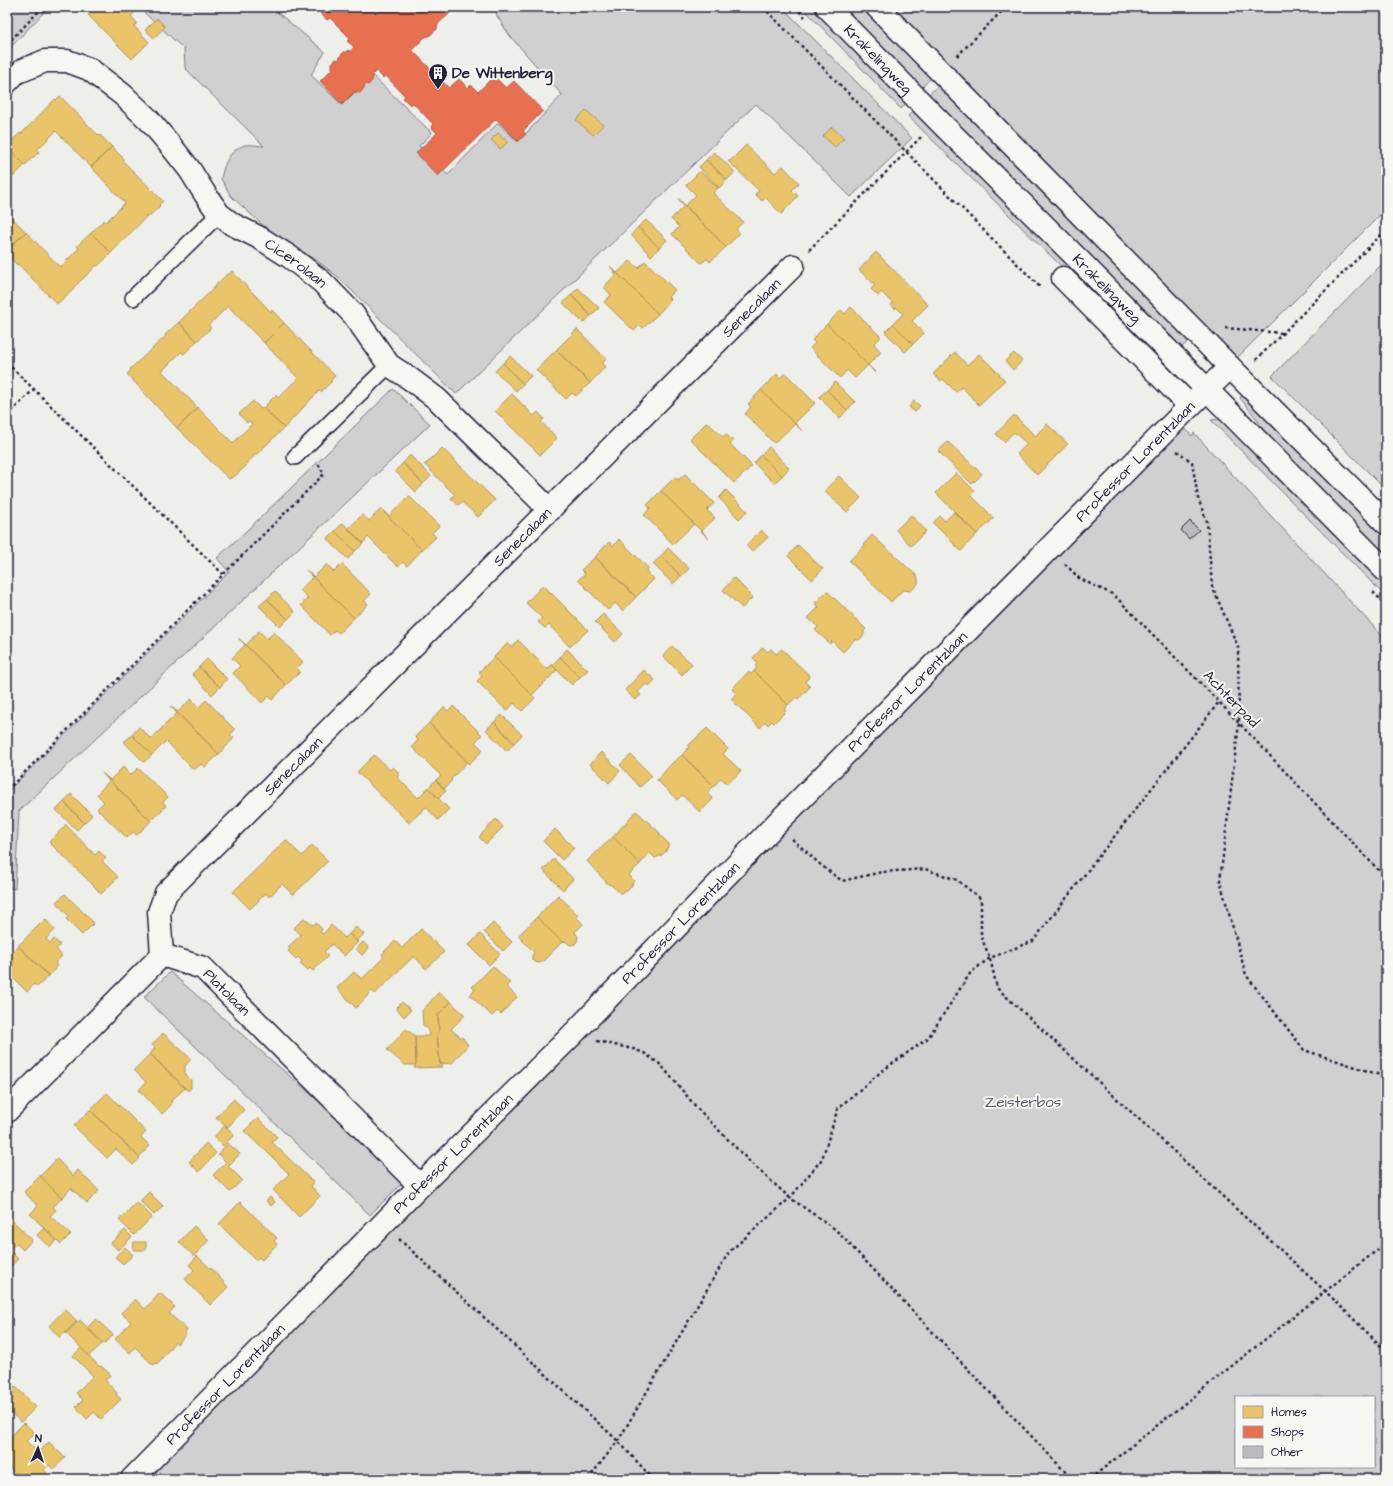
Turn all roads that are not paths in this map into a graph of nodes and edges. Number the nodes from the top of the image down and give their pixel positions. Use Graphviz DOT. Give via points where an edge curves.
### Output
graph roads {
  1 [pos="827,7"];
  2 [pos="877,7"];
  3 [pos="23,70"];
  4 [pos="7,87"];
  5 [pos="219,214"];
  6 [pos="793,266"];
  7 [pos="1063,278"];
  8 [pos="133,298"];
  9 [pos="389,365"];
  10 [pos="1230,368"];
  11 [pos="1207,390"];
  12 [pos="1190,406"];
  13 [pos="295,457"];
  14 [pos="550,510"];
  15 [pos="1386,523"];
  16 [pos="1386,571"];
  17 [pos="162,955"];
  18 [pos="7,1111"];
  19 [pos="420,1186"];
  20 [pos="132,1479"];
  1 -- 11 [label="street, Krakelingweg"];
  2 -- 10 [label="street"];
  3 -- 4 [label="lane"];
  3 -- 5 [label="street, Cicerolaan" via="45,61 67,61 89,69 123,95 149,120 190,170"];
  5 -- 8 [label="lane"];
  5 -- 9 [label="street, Cicerolaan" via="290,257 322,282 353,314"];
  6 -- 14 [label="street, Senecalaan"];
  7 -- 12 [label="street, Krakelingweg"];
  9 -- 13 [label="lane"];
  9 -- 14 [label="street, Cicerolaan" via="437,399"];
  10 -- 11 [label="street, Professor Lorentzlaan"];
  10 -- 15 [label="street"];
  11 -- 12 [label="street, Professor Lorentzlaan"];
  11 -- 16 [label="street, Krakelingweg"];
  12 -- 19 [label="street, Professor Lorentzlaan" via="776,824 572,1035"];
  14 -- 17 [label="street, Senecalaan" via="166,893 159,912"];
  17 -- 18 [label="street"];
  17 -- 19 [label="street, Platolaan" via="203,968"];
  19 -- 20 [label="street, Professor Lorentzlaan"];
}
